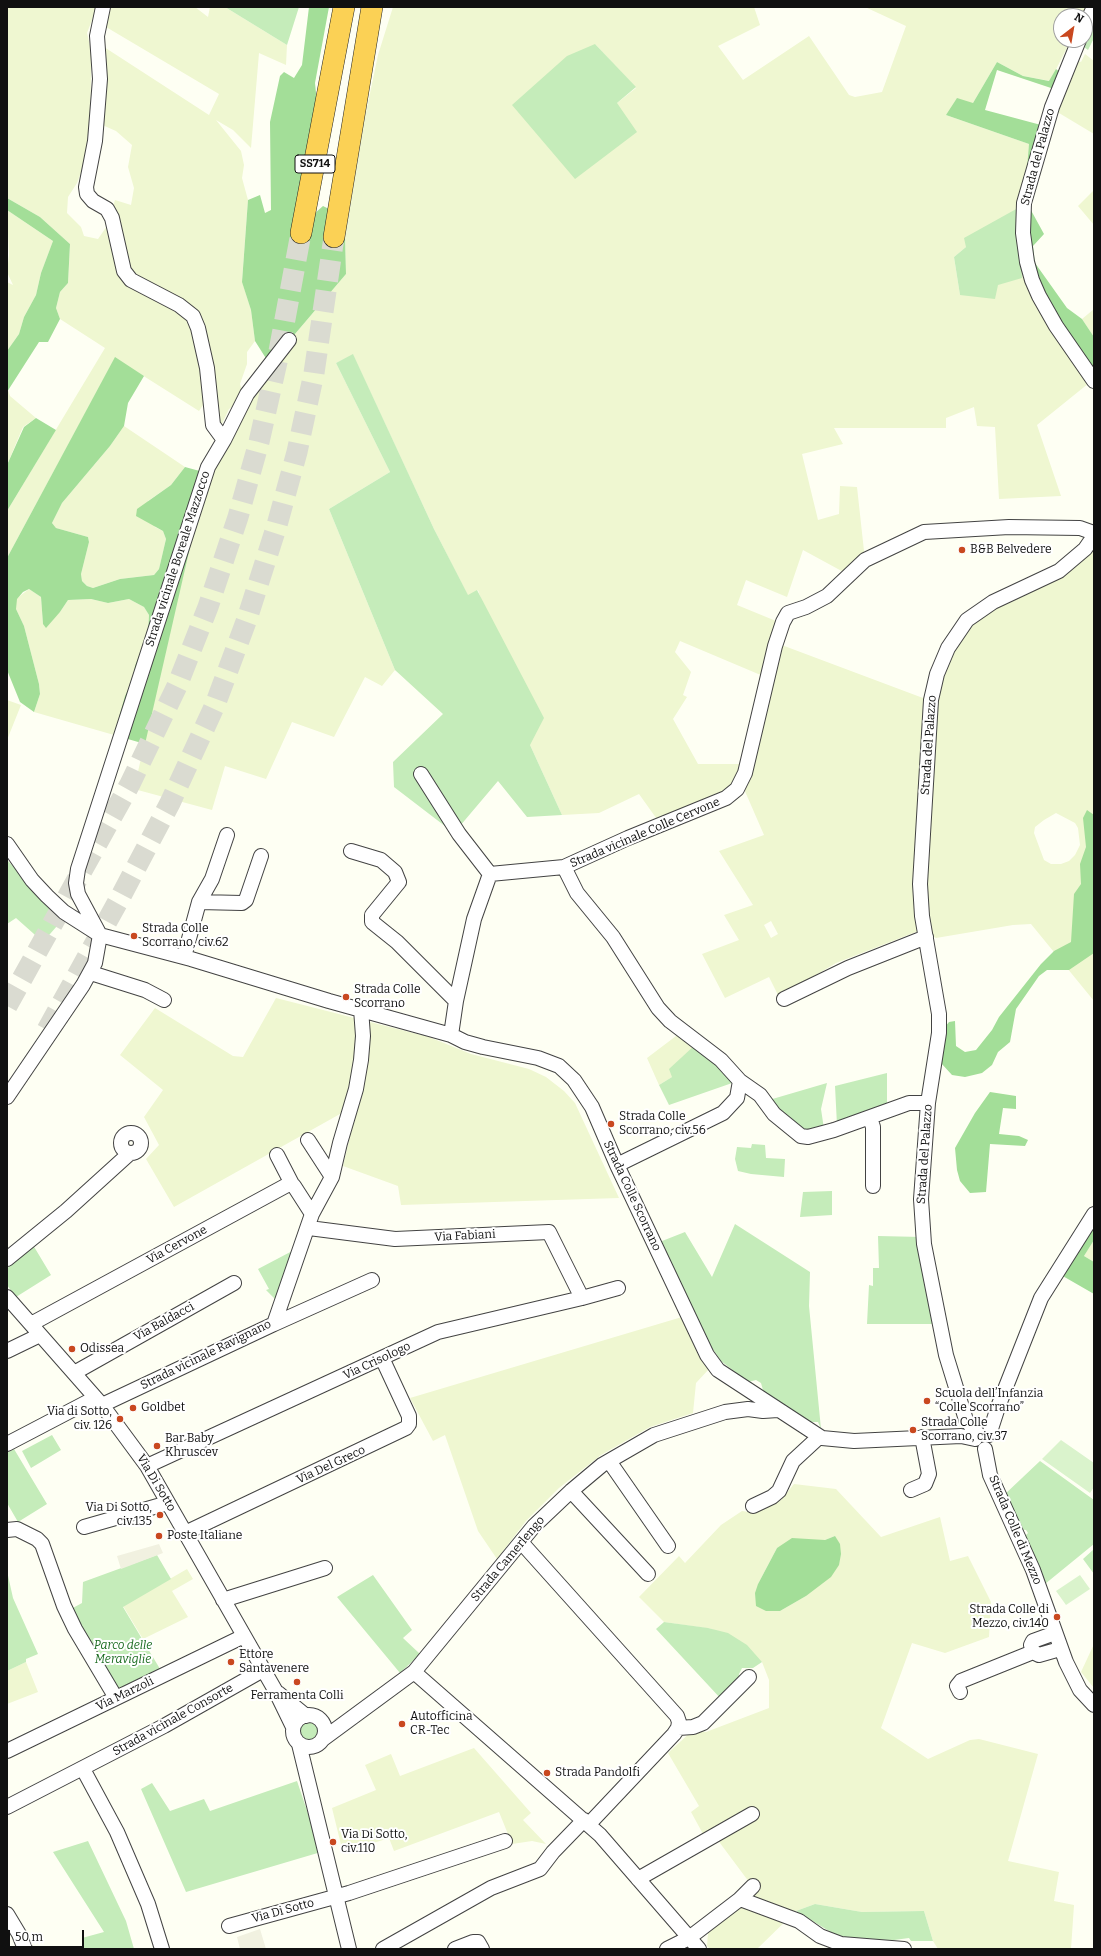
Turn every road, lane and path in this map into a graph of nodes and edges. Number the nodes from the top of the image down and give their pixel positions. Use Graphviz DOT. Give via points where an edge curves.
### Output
graph roads {
  1 [pos="344,7"];
  2 [pos="351,7"];
  3 [pos="372,7"];
  4 [pos="385,7"];
  5 [pos="102,10"];
  6 [pos="1076,48"];
  7 [pos="329,94"];
  8 [pos="352,132"];
  9 [pos="301,233"];
  10 [pos="334,238"];
  11 [pos="289,340"];
  12 [pos="1094,381"];
  13 [pos="224,440"];
  14 [pos="1094,534"];
  15 [pos="421,774"];
  16 [pos="227,835"];
  17 [pos="7,844"];
  18 [pos="351,851"];
  19 [pos="261,856"];
  20 [pos="564,867"];
  21 [pos="490,874"];
  22 [pos="199,902"];
  23 [pos="100,935"];
  24 [pos="926,937"];
  25 [pos="184,958"];
  26 [pos="91,973"];
  27 [pos="784,998"];
  28 [pos="164,1000"];
  29 [pos="456,1002"];
  30 [pos="362,1009"];
  31 [pos="451,1034"];
  32 [pos="740,1081"];
  33 [pos="7,1097"];
  34 [pos="928,1102"];
  35 [pos="870,1118"];
  36 [pos="308,1140"];
  37 [pos="130,1153"];
  38 [pos="277,1155"];
  39 [pos="617,1165"];
  40 [pos="332,1177"];
  41 [pos="292,1184"];
  42 [pos="873,1186"];
  43 [pos="312,1214"];
  44 [pos="1094,1214"];
  45 [pos="308,1228"];
  46 [pos="7,1259"];
  47 [pos="372,1280"];
  48 [pos="234,1283"];
  49 [pos="618,1288"];
  50 [pos="7,1297"];
  51 [pos="582,1298"];
  52 [pos="274,1324"];
  53 [pos="36,1330"];
  54 [pos="7,1351"];
  55 [pos="382,1358"];
  56 [pos="74,1373"];
  57 [pos="98,1402"];
  58 [pos="778,1410"];
  59 [pos="819,1437"];
  60 [pos="922,1437"];
  61 [pos="982,1438"];
  62 [pos="7,1444"];
  63 [pos="610,1461"];
  64 [pos="147,1466"];
  65 [pos="911,1490"];
  66 [pos="571,1491"];
  67 [pos="168,1503"];
  68 [pos="753,1506"];
  69 [pos="84,1527"];
  70 [pos="7,1530"];
  71 [pos="185,1533"];
  72 [pos="521,1542"];
  73 [pos="668,1546"];
  74 [pos="325,1568"];
  75 [pos="648,1574"];
  76 [pos="223,1600"];
  77 [pos="1056,1633"];
  78 [pos="244,1636"];
  79 [pos="1060,1649"];
  80 [pos="1033,1652"];
  81 [pos="262,1670"];
  82 [pos="414,1672"];
  83 [pos="748,1677"];
  84 [pos="275,1690"];
  85 [pos="960,1692"];
  86 [pos="116,1698"];
  87 [pos="1094,1705"];
  88 [pos="306,1716"];
  89 [pos="320,1720"];
  90 [pos="345,1721"];
  91 [pos="293,1727"];
  92 [pos="678,1728"];
  93 [pos="320,1742"];
  94 [pos="299,1744"];
  95 [pos="7,1751"];
  96 [pos="83,1769"];
  97 [pos="307,1780"];
  98 [pos="7,1807"];
  99 [pos="752,1814"];
  100 [pos="587,1822"];
  101 [pos="505,1841"];
  102 [pos="638,1879"];
  103 [pos="752,1886"];
  104 [pos="336,1897"];
  105 [pos="740,1899"];
  106 [pos="7,1914"];
  107 [pos="229,1926"];
  108 [pos="689,1938"];
  109 [pos="25,1949"];
  110 [pos="162,1949"];
  111 [pos="349,1949"];
  112 [pos="383,1949"];
  113 [pos="455,1949"];
  114 [pos="482,1949"];
  115 [pos="667,1949"];
  116 [pos="699,1949"];
  117 [pos="904,1949"];
  1 -- 7 [label="highway"];
  2 -- 7 [label="highway, SS714"];
  3 -- 8 [label="highway, SS714"];
  4 -- 8 [label="highway"];
  5 -- 13 [label="street" via="96,36 100,79 96,134 86,187 87,194 107,209 112,218 124,271 131,280 179,305 193,316 207,368 213,425"];
  6 -- 12 [label="street, Strada del Palazzo" via="1058,89 1024,203 1023,233 1027,262 1039,296 1056,326"];
  7 -- 9 [label="highway, SS714"];
  8 -- 10 [label="highway, SS714"];
  11 -- 13 [label="street, Strada vicinale Boreale Mazzocco" via="247,394"];
  13 -- 23 [label="street, Strada vicinale Boreale Mazzocco" via="208,467 78,869 78,894"];
  14 -- 20 [label="street, Strada vicinale Colle Cervone" via="1080,528 1008,527 924,532 865,560 827,596 788,613 775,646 746,773 737,789 726,798"];
  14 -- 24 [label="street, Strada del Palazzo" via="1085,549 1059,571 993,602 967,620 948,648 937,674 931,700 920,884"];
  15 -- 21 [label="street"];
  16 -- 22 [label="street" via="212,879"];
  17 -- 23 [label="street, Strada Colle Scorrano" via="32,880 47,896 64,912"];
  18 -- 29 [label="street" via="381,860 395,872 399,882 372,915 372,922 397,942"];
  19 -- 22 [label="street" via="246,900 242,903"];
  20 -- 21 [label="street, Strada vicinale Colle Cervone"];
  20 -- 32 [label="street" via="577,893 613,937 658,1008 670,1022 721,1060"];
  21 -- 29 [label="street" via="474,919"];
  22 -- 25 [label="street"];
  23 -- 25 [label="street, Strada Colle Scorrano"];
  23 -- 26 [label="street"];
  24 -- 27 [label="street" via="848,968"];
  24 -- 34 [label="street, Strada del Palazzo" via="939,1014 939,1033"];
  25 -- 30 [label="street, Strada Colle Scorrano"];
  26 -- 28 [label="street" via="145,990"];
  26 -- 33 [label="street"];
  29 -- 31 [label="street"];
  30 -- 31 [label="street, Strada Colle Scorrano"];
  30 -- 40 [label="street, Strada vicinale Ravignano" via="363,1036 356,1089"];
  31 -- 39 [label="street, Strada Colle Scorrano" via="465,1042 548,1061 568,1072 592,1107"];
  32 -- 35 [label="street" via="760,1095 774,1114 804,1137"];
  32 -- 39 [label="street" via="736,1098 723,1113"];
  34 -- 35 [label="street" via="909,1103"];
  34 -- 61 [label="street, Strada del Palazzo" via="921,1199 924,1244 946,1355 966,1420"];
  35 -- 42 [label="street" via="873,1127"];
  36 -- 40 [label="street"];
  37 -- 46 [label="street" via="66,1211"];
  38 -- 41 [label="street"];
  39 -- 58 [label="street, Strada Colle Scorrano" via="713,1365"];
  40 -- 43 [label="street, Strada vicinale Ravignano"];
  41 -- 43 [label="street"];
  41 -- 53 [label="street, Via Cervone"];
  43 -- 45 [label="street, Strada vicinale Ravignano"];
  44 -- 61 [label="street" via="1041,1298 993,1421"];
  45 -- 51 [label="street, Via Fabiani" via="395,1239 550,1232"];
  45 -- 52 [label="street, Strada vicinale Ravignano"];
  47 -- 52 [label="street"];
  48 -- 56 [label="street, Via Baldacci"];
  49 -- 51 [label="street, Via Crisologo"];
  50 -- 53 [label="street, Via Di Sotto"];
  51 -- 55 [label="street, Via Crisologo" via="438,1332"];
  52 -- 57 [label="street, Strada vicinale Ravignano"];
  53 -- 54 [label="street, Via Cervone"];
  53 -- 56 [label="street, Via Di Sotto"];
  55 -- 64 [label="street, Via Crisologo"];
  55 -- 71 [label="street, Via Del Greco" via="409,1416 406,1428"];
  56 -- 57 [label="street, Via Di Sotto"];
  57 -- 62 [label="street, Strada vicinale Ravignano"];
  57 -- 64 [label="street, Via Di Sotto"];
  58 -- 59 [label="street, Strada Colle Scorrano"];
  58 -- 63 [label="street, Strada Camerlengo" via="732,1410 654,1435"];
  59 -- 60 [label="street, Strada Colle Scorrano" via="854,1441"];
  59 -- 68 [label="street" via="793,1461 779,1491"];
  60 -- 61 [label="street, Strada Colle Scorrano"];
  60 -- 65 [label="street" via="929,1474 925,1484"];
  61 -- 77 [label="street, Strada Colle di Mezzo" via="995,1488 1033,1570"];
  63 -- 66 [label="street, Strada Camerlengo"];
  63 -- 73 [label="street"];
  64 -- 67 [label="street, Via Di Sotto"];
  66 -- 72 [label="street, Strada Camerlengo"];
  66 -- 75 [label="street"];
  67 -- 69 [label="street"];
  67 -- 71 [label="street, Via Di Sotto"];
  70 -- 86 [label="street" via="17,1529 42,1544 75,1629"];
  71 -- 76 [label="street, Via Di Sotto"];
  72 -- 82 [label="street, Strada Camerlengo"];
  72 -- 92 [label="street" via="677,1716"];
  74 -- 76 [label="street"];
  76 -- 78 [label="street, Via Di Sotto"];
  77 -- 79 [label="street, Strada Colle di Mezzo"];
  77 -- 80 [label="street" via="1032,1641"];
  78 -- 81 [label="street, Via Di Sotto"];
  78 -- 86 [label="street, Via Marzoli"];
  79 -- 80 [label="street" via="1039,1655"];
  79 -- 87 [label="street, Strada Colle di Mezzo" via="1074,1680"];
  80 -- 85 [label="street" via="961,1681 957,1686"];
  81 -- 84 [label="street, Via Di Sotto"];
  81 -- 96 [label="street, Strada vicinale Consorte"];
  82 -- 90 [label="street"];
  82 -- 100 [label="street"];
  83 -- 92 [label="street" via="703,1723"];
  84 -- 88 [label="street, Via Di Sotto"];
  84 -- 91 [label="street, Via Di Sotto"];
  86 -- 95 [label="street, Via Marzoli"];
  88 -- 89 [label="street"];
  88 -- 91 [label="street" via="298,1720"];
  89 -- 90 [label="street"];
  89 -- 93 [label="street" via="325,1729"];
  90 -- 93 [label="street"];
  91 -- 94 [label="street" via="294,1737"];
  92 -- 100 [label="street"];
  93 -- 94 [label="street" via="308,1748"];
  93 -- 97 [label="street" via="310,1764"];
  94 -- 97 [label="street"];
  96 -- 98 [label="street, Strada vicinale Consorte"];
  96 -- 110 [label="street" via="116,1832 145,1897"];
  97 -- 104 [label="street"];
  99 -- 102 [label="street"];
  100 -- 102 [label="street"];
  100 -- 112 [label="street" via="553,1852 540,1869 492,1888"];
  101 -- 104 [label="street, Via Di Sotto"];
  102 -- 108 [label="street"];
  103 -- 105 [label="street"];
  104 -- 107 [label="street, Via Di Sotto"];
  104 -- 111 [label="street"];
  105 -- 108 [label="street"];
  105 -- 117 [label="street" via="799,1921 820,1936 841,1944"];
  106 -- 109 [label="street"];
  108 -- 115 [label="street"];
  108 -- 116 [label="street"];
  113 -- 114 [label="street" via="473,1942 478,1942"];
}
